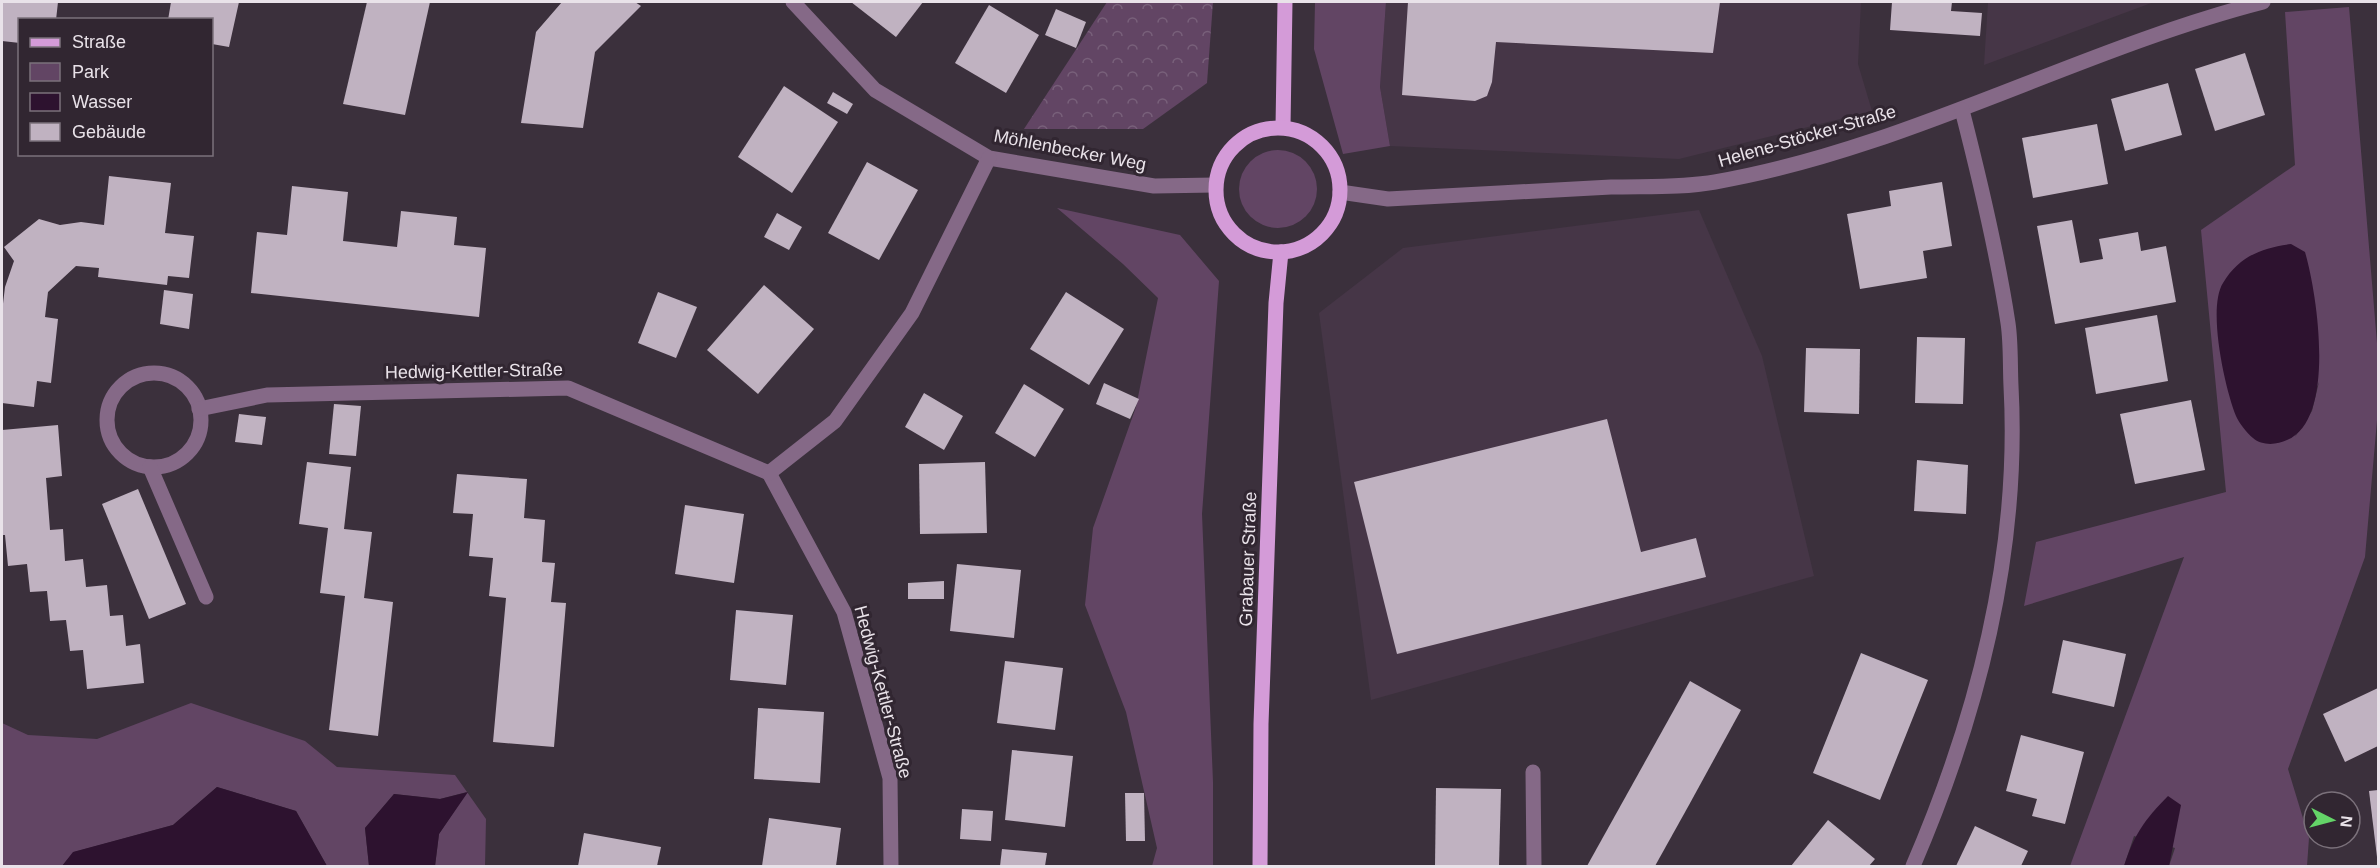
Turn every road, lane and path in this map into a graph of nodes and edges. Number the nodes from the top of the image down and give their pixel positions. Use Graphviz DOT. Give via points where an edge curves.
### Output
graph roads {
  1 [pos="793,2"];
  2 [pos="1286,2"];
  3 [pos="2263,2"];
  4 [pos="1962,110"];
  5 [pos="1283,127"];
  6 [pos="989,158"];
  7 [pos="1215,185"];
  8 [pos="1340,192"];
  9 [pos="1281,252"];
  10 [pos="200,409"];
  11 [pos="150,467"];
  12 [pos="769,473"];
  13 [pos="206,597"];
  14 [pos="1533,771"];
  15 [pos="891,867"];
  16 [pos="1260,867"];
  17 [pos="1534,867"];
  18 [pos="1913,867"];
  1 -- 6 [label="street, Möhlenbecker Weg" via="875,90"];
  2 -- 5 [label="main road"];
  3 -- 4 [label="street, Helene-Stöcker-Straße" via="2211,15"];
  4 -- 8 [label="street, Helene-Stöcker-Straße" via="1866,143 1713,183 1388,199"];
  4 -- 18 [label="street" via="1989,218 2008,325 2014,442 2004,562 1992,625 1959,746"];
  5 -- 7 [label="main road" via="1263,129 1230,149"];
  5 -- 8 [label="main road" via="1318,141 1338,173"];
  6 -- 7 [label="street, Möhlenbecker Weg" via="1154,186"];
  6 -- 12 [label="street" via="912,313 835,421"];
  7 -- 9 [label="main road" via="1222,219 1233,233 1246,244"];
  8 -- 9 [label="main road" via="1337,210 1315,240 1299,249"];
  9 -- 16 [label="main road, Grabauer Straße" via="1261,724"];
  10 -- 11 [label="street" via="198,438 190,451 165,466"];
  10 -- 11 [label="street" via="182,382 167,375 142,375 121,386 111,399 108,431 123,456"];
  10 -- 12 [label="street, Hedwig-Kettler-Straße" via="267,395 568,388"];
  11 -- 13 [label="street"];
  12 -- 15 [label="street, Hedwig-Kettler-Straße" via="844,612 890,778"];
  14 -- 17 [label="street"];
}
